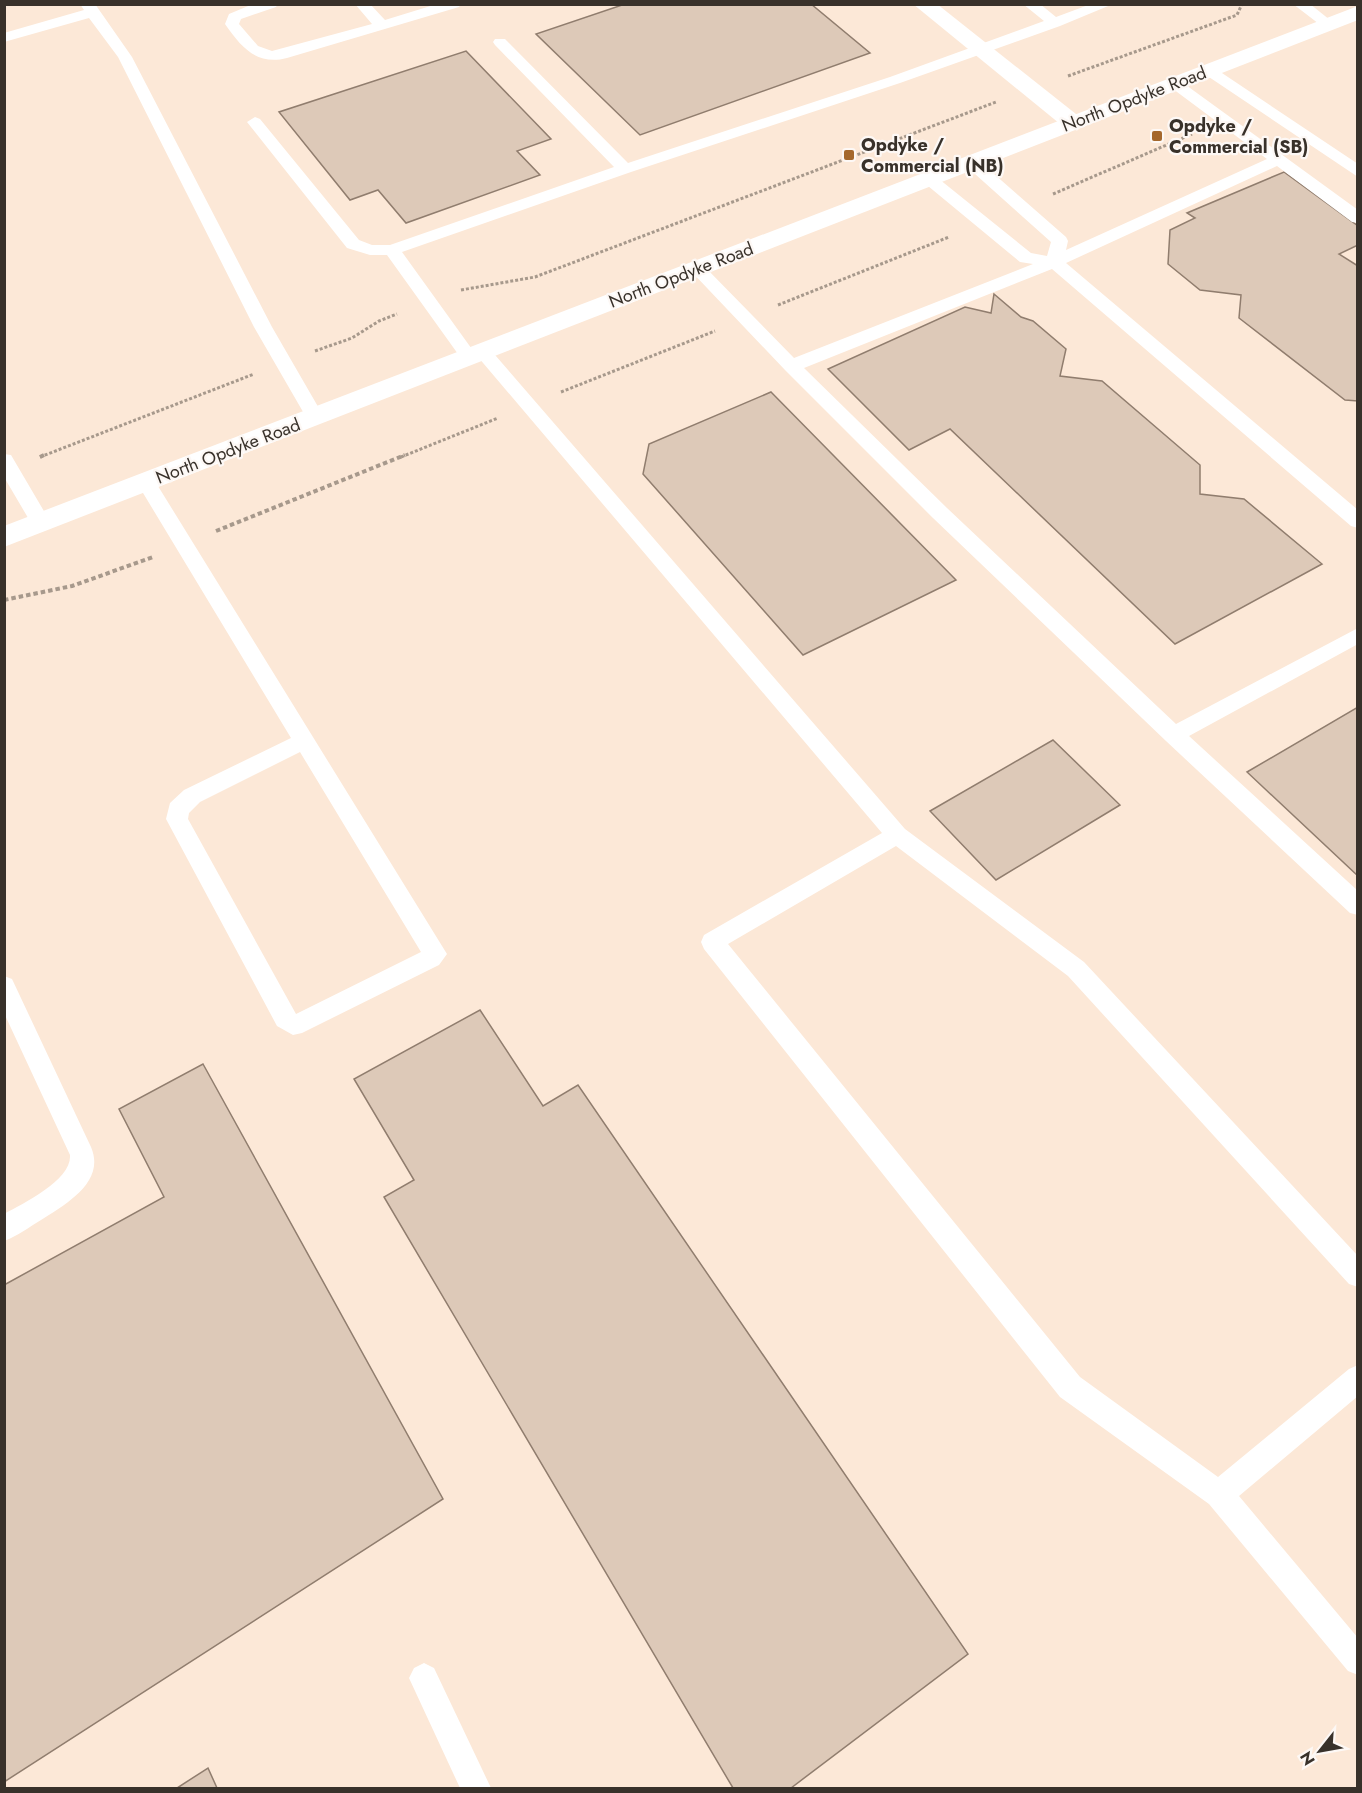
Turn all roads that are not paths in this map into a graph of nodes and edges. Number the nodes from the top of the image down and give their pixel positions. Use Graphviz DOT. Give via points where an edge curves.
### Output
graph roads {
  1 [pos="272,4"];
  2 [pos="362,4"];
  3 [pos="454,4"];
  4 [pos="923,4"];
  5 [pos="1030,4"];
  6 [pos="1106,4"];
  7 [pos="1300,4"];
  8 [pos="90,8"];
  9 [pos="1358,12"];
  10 [pos="1055,23"];
  11 [pos="1328,24"];
  12 [pos="382,26"];
  13 [pos="4,38"];
  14 [pos="500,42"];
  15 [pos="980,50"];
  16 [pos="1208,70"];
  17 [pos="1174,84"];
  18 [pos="255,122"];
  19 [pos="1073,123"];
  20 [pos="1278,160"];
  21 [pos="971,162"];
  22 [pos="625,169"];
  23 [pos="1358,172"];
  24 [pos="928,178"];
  25 [pos="1358,218"];
  26 [pos="392,250"];
  27 [pos="1054,262"];
  28 [pos="698,269"];
  29 [pos="476,354"];
  30 [pos="791,366"];
  31 [pos="315,417"];
  32 [pos="7,464"];
  33 [pos="146,483"];
  34 [pos="1358,521"];
  35 [pos="40,523"];
  36 [pos="4,537"];
  37 [pos="1358,636"];
  38 [pos="1173,735"];
  39 [pos="304,741"];
  40 [pos="897,835"];
  41 [pos="1358,906"];
  42 [pos="4,986"];
  43 [pos="4,1229"];
  44 [pos="1358,1275"];
  45 [pos="1358,1378"];
  46 [pos="1219,1494"];
  47 [pos="1358,1661"];
  48 [pos="424,1678"];
  49 [pos="476,1788"];
  1 -- 12 [label="lane" via="243,12 234,17 232,24 255,52 267,57"];
  2 -- 12 [label="lane"];
  3 -- 12 [label="lane"];
  4 -- 15 [label="main road"];
  5 -- 10 [label="lane"];
  6 -- 10 [label="lane"];
  7 -- 11 [label="lane"];
  8 -- 13 [label="lane"];
  8 -- 31 [label="lane" via="125,57"];
  9 -- 11 [label="main road, North Opdyke Road"];
  10 -- 15 [label="lane"];
  11 -- 16 [label="main road, North Opdyke Road"];
  14 -- 22 [label="lane"];
  15 -- 19 [label="main road"];
  15 -- 22 [label="lane"];
  16 -- 17 [label="main road, North Opdyke Road"];
  16 -- 23 [label="lane"];
  17 -- 19 [label="main road, North Opdyke Road"];
  17 -- 20 [label="lane"];
  18 -- 26 [label="lane" via="353,244 370,250"];
  19 -- 21 [label="main road, North Opdyke Road"];
  20 -- 25 [label="lane"];
  20 -- 27 [label="lane"];
  21 -- 24 [label="main road, North Opdyke Road"];
  21 -- 27 [label="lane" via="1060,241"];
  22 -- 26 [label="lane"];
  24 -- 27 [label="lane" via="1026,258"];
  24 -- 28 [label="main road, North Opdyke Road"];
  26 -- 29 [label="lane"];
  27 -- 30 [label="lane"];
  27 -- 34 [label="lane"];
  28 -- 29 [label="main road, North Opdyke Road"];
  28 -- 30 [label="lane"];
  29 -- 31 [label="main road, North Opdyke Road"];
  29 -- 40 [label="lane" via="528,405"];
  30 -- 38 [label="lane"];
  31 -- 33 [label="main road, North Opdyke Road"];
  32 -- 35 [label="lane"];
  33 -- 35 [label="main road, North Opdyke Road"];
  33 -- 39 [label="lane"];
  35 -- 36 [label="main road, North Opdyke Road"];
  37 -- 38 [label="lane"];
  38 -- 41 [label="lane"];
  39 -- 39 [label="lane" via="435,954 293,1025 285,1019 177,819 178,809 192,796"];
  40 -- 44 [label="lane" via="1076,969"];
  40 -- 46 [label="lane" via="712,942 1070,1387"];
  42 -- 43 [label="lane" via="82,1155 83,1165 70,1185"];
  45 -- 46 [label="lane"];
  46 -- 47 [label="lane"];
  48 -- 49 [label="lane"];
}
